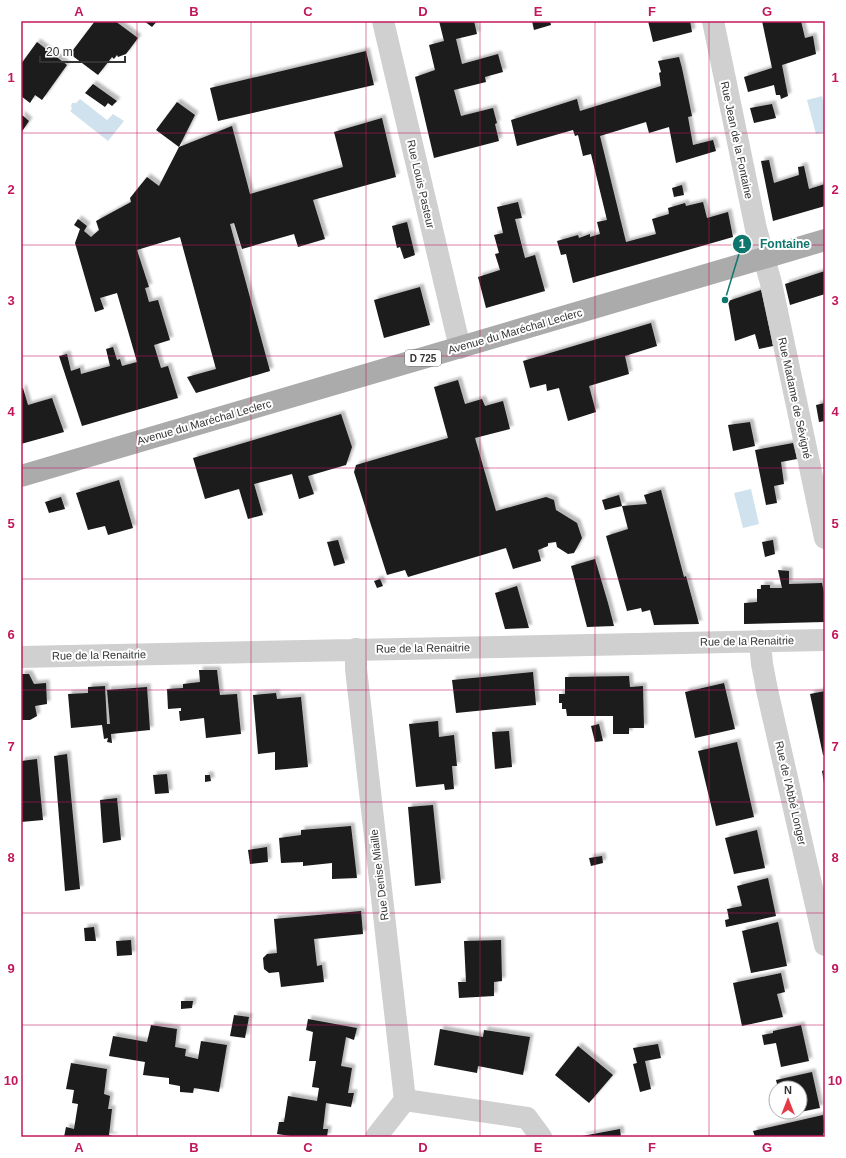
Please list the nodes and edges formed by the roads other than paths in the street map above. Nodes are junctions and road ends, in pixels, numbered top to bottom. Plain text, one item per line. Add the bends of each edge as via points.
1 (383, 21) edge
2 (713, 21) edge
3 (825, 240) edge
4 (764, 258) junction
5 (460, 348) junction
6 (21, 476) edge
7 (825, 538) edge
8 (825, 640) edge
9 (760, 641) junction
10 (356, 649) junction
11 (21, 657) edge
12 (825, 945) edge
13 (405, 1100) junction
14 (376, 1137) edge
15 (541, 1137) edge

1 - 5 street, Rue Louis Pasteur
2 - 4 street, Rue Jean de la Fontaine
3 - 4 main road, Avenue du Maréchal Leclerc / D 725
4 - 5 main road, Avenue du Maréchal Leclerc / D 725
4 - 7 street, Rue Madame de Sévigné
5 - 6 main road, Avenue du Maréchal Leclerc / D 725
8 - 9 street, Rue de la Renaitrie
9 - 10 street, Rue de la Renaitrie
9 - 12 street, Rue de l’Abbé Longer via 767,690
10 - 11 street, Rue de la Renaitrie
10 - 13 street, Rue Denise Miaille via 356,676
13 - 14 street
13 - 15 street via 527,1118

